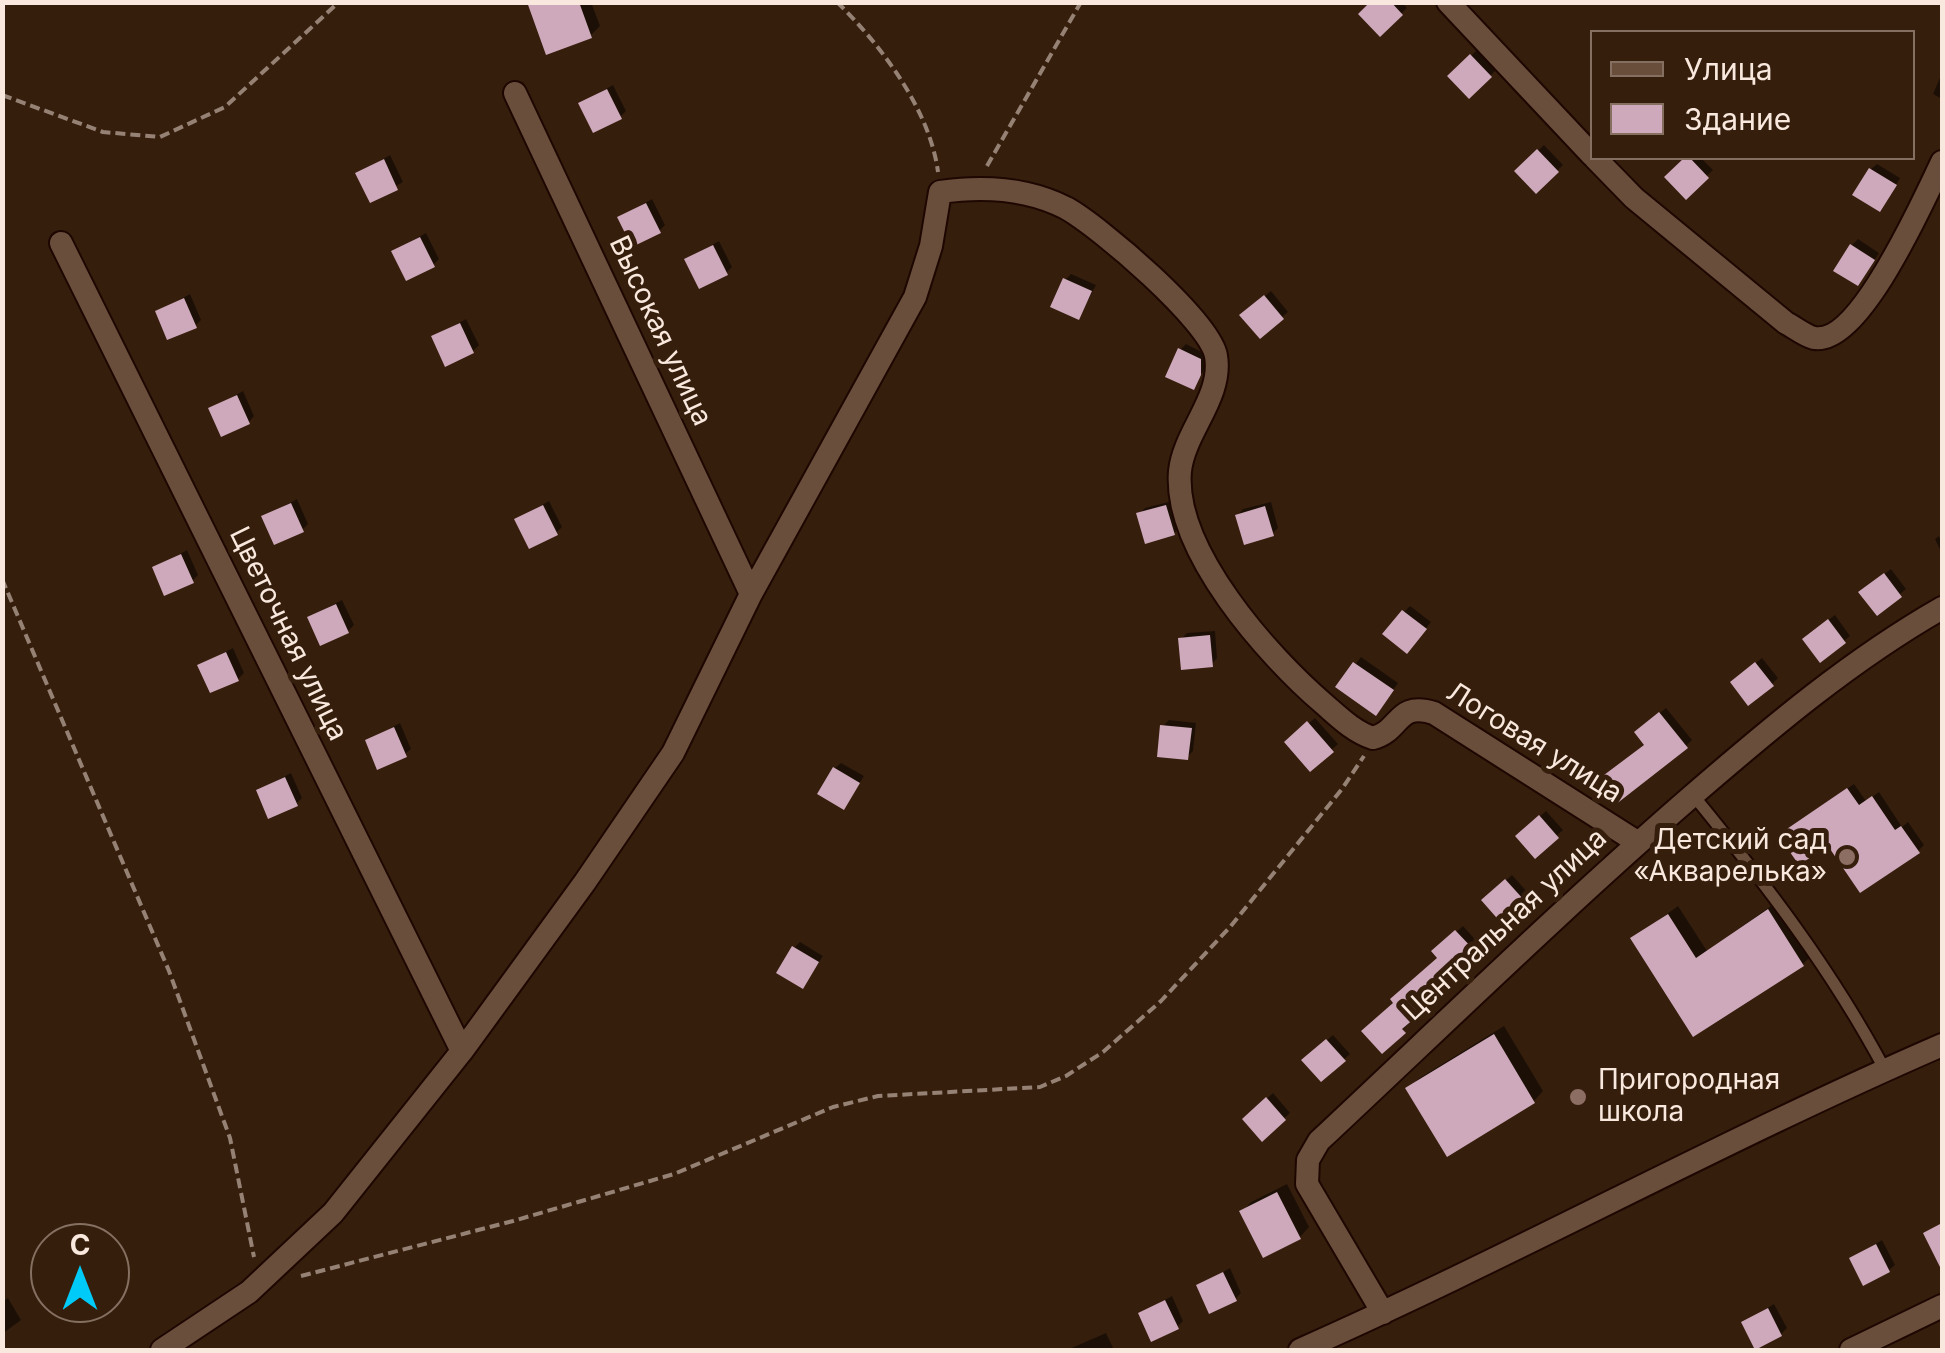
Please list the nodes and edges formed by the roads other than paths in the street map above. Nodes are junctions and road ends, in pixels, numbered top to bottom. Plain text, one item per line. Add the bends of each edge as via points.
1 (1448, 2) edge
2 (515, 92) dead end
3 (1590, 152) edge
4 (1598, 160) edge
5 (1942, 162) edge
6 (61, 242) dead end
7 (751, 594) junction
8 (1942, 608) edge
9 (1693, 796) junction
10 (1637, 842) junction
11 (1942, 1045) edge
12 (462, 1051) junction
13 (1886, 1070) junction
14 (1942, 1306) edge
15 (1383, 1314) junction
16 (162, 1350) edge
17 (1300, 1350) edge
18 (1851, 1350) edge

1 - 3 street
2 - 7 street, Высокая улица
4 - 5 street via 1634,198 1786,323 1814,338 1833,334 1881,282
6 - 12 street, Цветочная улица
7 - 10 street, Логовая улица via 914,296 940,192 1016,191 1066,208 1207,334 1216,373 1181,462 1180,490 1196,541 1238,613 1275,658 1342,720 1373,738 1404,712 1434,712
7 - 12 street via 673,753
8 - 9 street, Центральная улица via 1765,731
9 - 10 street, Центральная улица
9 - 13 lane via 1825,966
10 - 15 street, Центральная улица via 1319,1141 1308,1160 1307,1184
11 - 13 street
12 - 16 street via 333,1212 260,1283
13 - 15 street
14 - 18 street
15 - 17 street

